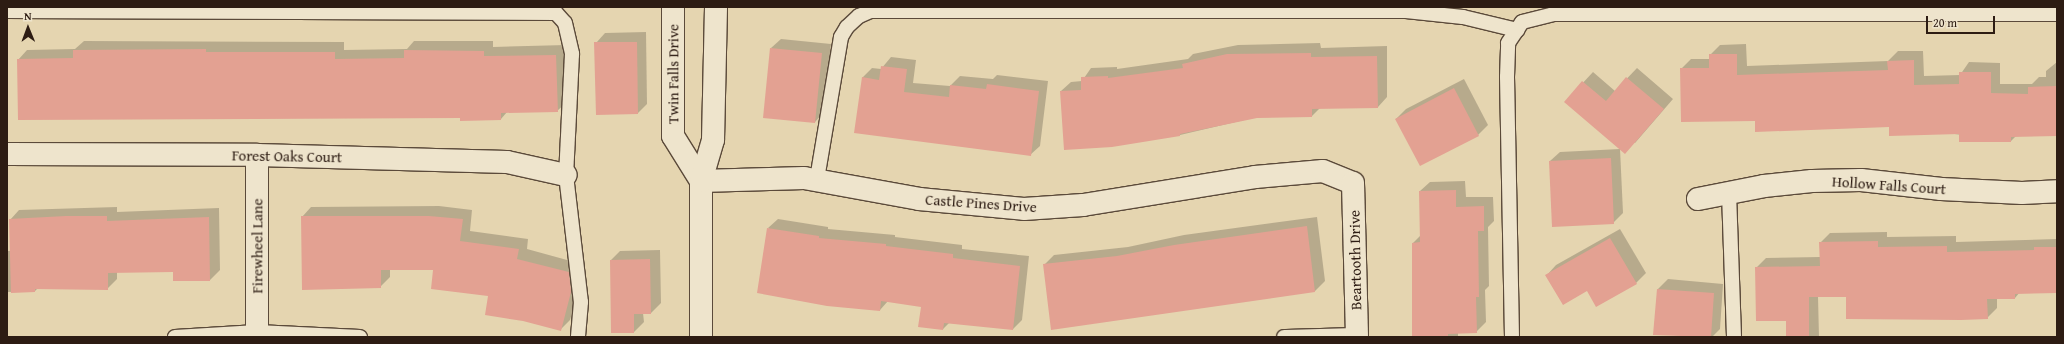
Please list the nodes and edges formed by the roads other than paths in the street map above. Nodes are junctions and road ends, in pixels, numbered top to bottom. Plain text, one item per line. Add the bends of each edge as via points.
1 (672, 7) edge
2 (716, 7) edge
3 (7, 11) edge
4 (2057, 14) edge
5 (1517, 30) junction
6 (7, 154) edge
7 (257, 155) junction
8 (566, 175) junction
9 (817, 179) junction
10 (701, 181) junction
11 (1353, 183) joint
12 (2057, 191) edge
13 (1729, 193) junction
14 (1698, 199) dead end
15 (257, 334) edge
16 (1357, 336) edge
17 (175, 337) edge
18 (360, 337) edge
19 (578, 337) edge
20 (701, 337) edge
21 (1284, 337) edge
22 (1512, 337) edge
23 (1734, 337) edge

1 - 10 street, Twin Falls Drive via 672,136
2 - 10 street via 713,140
3 - 8 lane via 556,13 565,23 572,54
4 - 5 lane via 1553,14 1522,22
5 - 9 lane via 1463,17 1406,11 871,11 855,20 841,37
5 - 22 lane via 1508,43 1507,76
6 - 7 street, Forest Oaks Court
7 - 8 street, Forest Oaks Court via 507,162
7 - 15 street, Firewheel Lane
8 - 19 lane via 581,302
9 - 10 street, Castle Pines Drive
9 - 11 street, Castle Pines Drive via 919,199 1024,208 1083,205 1255,177 1323,171
10 - 20 street
11 - 16 street, Beartooth Drive
12 - 13 street, Hollow Falls Court via 2022,193 1861,180 1812,180
13 - 14 street, Hollow Falls Court
13 - 23 lane
15 - 17 lane
15 - 18 lane
16 - 21 lane

